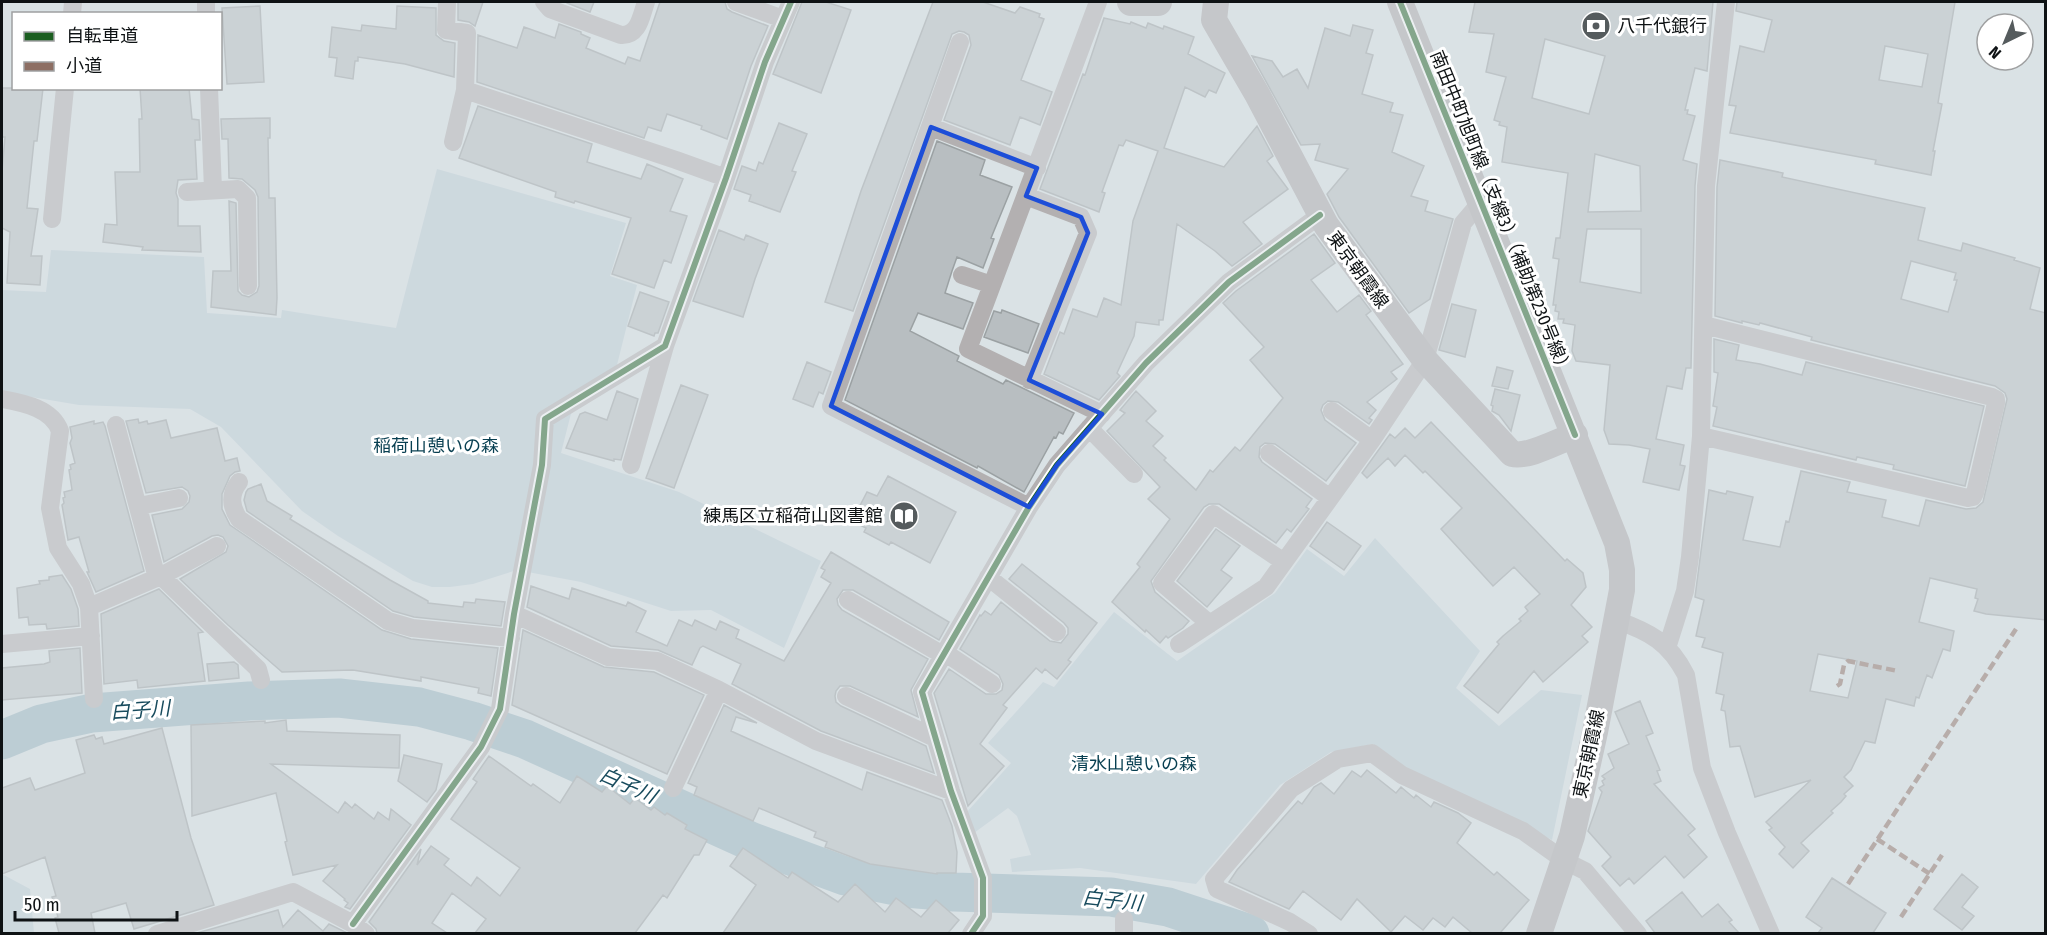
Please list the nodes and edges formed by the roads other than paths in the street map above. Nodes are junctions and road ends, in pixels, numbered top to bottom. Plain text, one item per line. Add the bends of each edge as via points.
1 (447, 2) edge
2 (544, 2) edge
3 (646, 2) edge
4 (736, 2) edge
5 (791, 2) edge
6 (1098, 2) edge
7 (1131, 2) edge
8 (1158, 2) edge
9 (1216, 2) edge
10 (1400, 2) edge
11 (1726, 2) edge
12 (783, 20) junction
13 (960, 42) dead end
14 (65, 90) edge
15 (209, 90) edge
16 (465, 90) junction
17 (931, 127) junction
18 (453, 142) dead end
19 (1036, 168) junction
20 (726, 178) junction
21 (213, 190) junction
22 (187, 192) dead end
23 (1026, 196) junction
24 (1479, 203) junction
25 (1320, 215) junction
26 (52, 219) dead end
27 (962, 275) dead end
28 (992, 285) junction
29 (248, 286) dead end
30 (1704, 325) junction
31 (665, 346) junction
32 (1425, 360) junction
33 (1029, 380) junction
34 (2, 399) edge
35 (1332, 411) dead end
36 (1102, 414) junction
37 (116, 425) dead end
38 (1089, 429) junction
39 (1575, 435) junction
40 (1701, 436) junction
41 (1372, 440) junction
42 (1269, 453) dead end
43 (631, 465) dead end
44 (1134, 474) dead end
45 (238, 482) dead end
46 (179, 498) dead end
47 (1330, 498) junction
48 (139, 506) junction
49 (1029, 507) junction
50 (217, 546) dead end
51 (1284, 562) junction
52 (1622, 570) joint
53 (159, 577) junction
54 (988, 577) junction
55 (848, 600) dead end
56 (89, 607) junction
57 (514, 614) junction
58 (1616, 620) junction
59 (1210, 624) junction
60 (1057, 632) dead end
61 (91, 636) junction
62 (511, 638) junction
63 (2, 644) edge
64 (1179, 644) dead end
65 (1667, 648) junction
66 (944, 654) junction
67 (261, 680) dead end
68 (992, 684) dead end
69 (718, 690) junction
70 (846, 696) dead end
71 (94, 699) dead end
72 (935, 738) junction
73 (673, 788) dead end
74 (951, 791) junction
75 (1565, 861) junction
76 (359, 929) edge
77 (157, 933) edge
78 (971, 933) edge
79 (1309, 933) edge
80 (1539, 933) edge
81 (1638, 933) edge
82 (1770, 933) edge

1 - 16 street via 446,30 467,33
2 - 3 street via 550,9 629,36 635,31
4 - 12 street
5 - 12 street
6 - 19 street
7 - 8 main road
9 - 25 main road, 東京朝霞線 via 1214,20
10 - 24 main road, 南田中町旭町線（支線3）（補助第230号線）
11 - 30 street via 1706,186
12 - 20 street via 757,83
13 - 17 street
14 - 26 street
15 - 21 street
16 - 18 street
16 - 20 street
17 - 19 street
17 - 49 street via 831,406
19 - 23 street
20 - 31 street
21 - 22 street
21 - 29 street via 238,189 247,198
23 - 28 street
23 - 33 street via 1081,217 1088,233
24 - 32 street via 1463,223
24 - 39 main road, 南田中町旭町線（支線3）（補助第230号線）
25 - 32 main road, 東京朝霞線
25 - 36 street via 1229,282 1146,363
27 - 28 street
28 - 33 street via 968,349
30 - 40 street
30 - 40 street via 1992,397 1996,403 1975,493 1968,498
31 - 43 street
31 - 57 street via 545,419 542,465
32 - 39 main road, 東京朝霞線 via 1512,454 1519,456
32 - 41 street
33 - 36 street
34 - 56 street via 32,405 56,421 60,431 50,508 58,548 81,584
35 - 41 street
36 - 38 street
37 - 48 street
38 - 44 street
38 - 49 street via 1057,465
39 - 52 main road, 南田中町旭町線（支線3）（補助第230号線） via 1617,543
40 - 65 street via 1685,591
41 - 47 street
42 - 47 street
45 - 62 street via 232,497 239,519 388,621 412,628
46 - 48 street
47 - 51 street
48 - 53 street
49 - 54 street
50 - 53 street
51 - 59 street via 1266,587
51 - 59 street via 1213,514 1162,583
52 - 58 main road, 東京朝霞線
53 - 56 street
53 - 67 street via 258,669
54 - 60 street
54 - 66 street
55 - 66 street
56 - 61 street
57 - 62 street
57 - 69 street via 608,657 657,661
58 - 65 street via 1644,630
58 - 75 main road, 東京朝霞線
59 - 64 street
61 - 63 street
61 - 71 street
62 - 76 street via 498,714 483,744
65 - 82 street via 1686,675 1702,768
66 - 68 street
66 - 72 street via 922,692
69 - 73 street
69 - 74 street via 816,741
70 - 72 street
72 - 74 street
74 - 78 street via 983,882 983,916
75 - 79 street via 1523,831 1402,775 1372,753 1338,759 1291,789 1214,879 1217,889
75 - 80 main road, 東京朝霞線
75 - 81 street via 1584,871
76 - 77 street via 293,892

